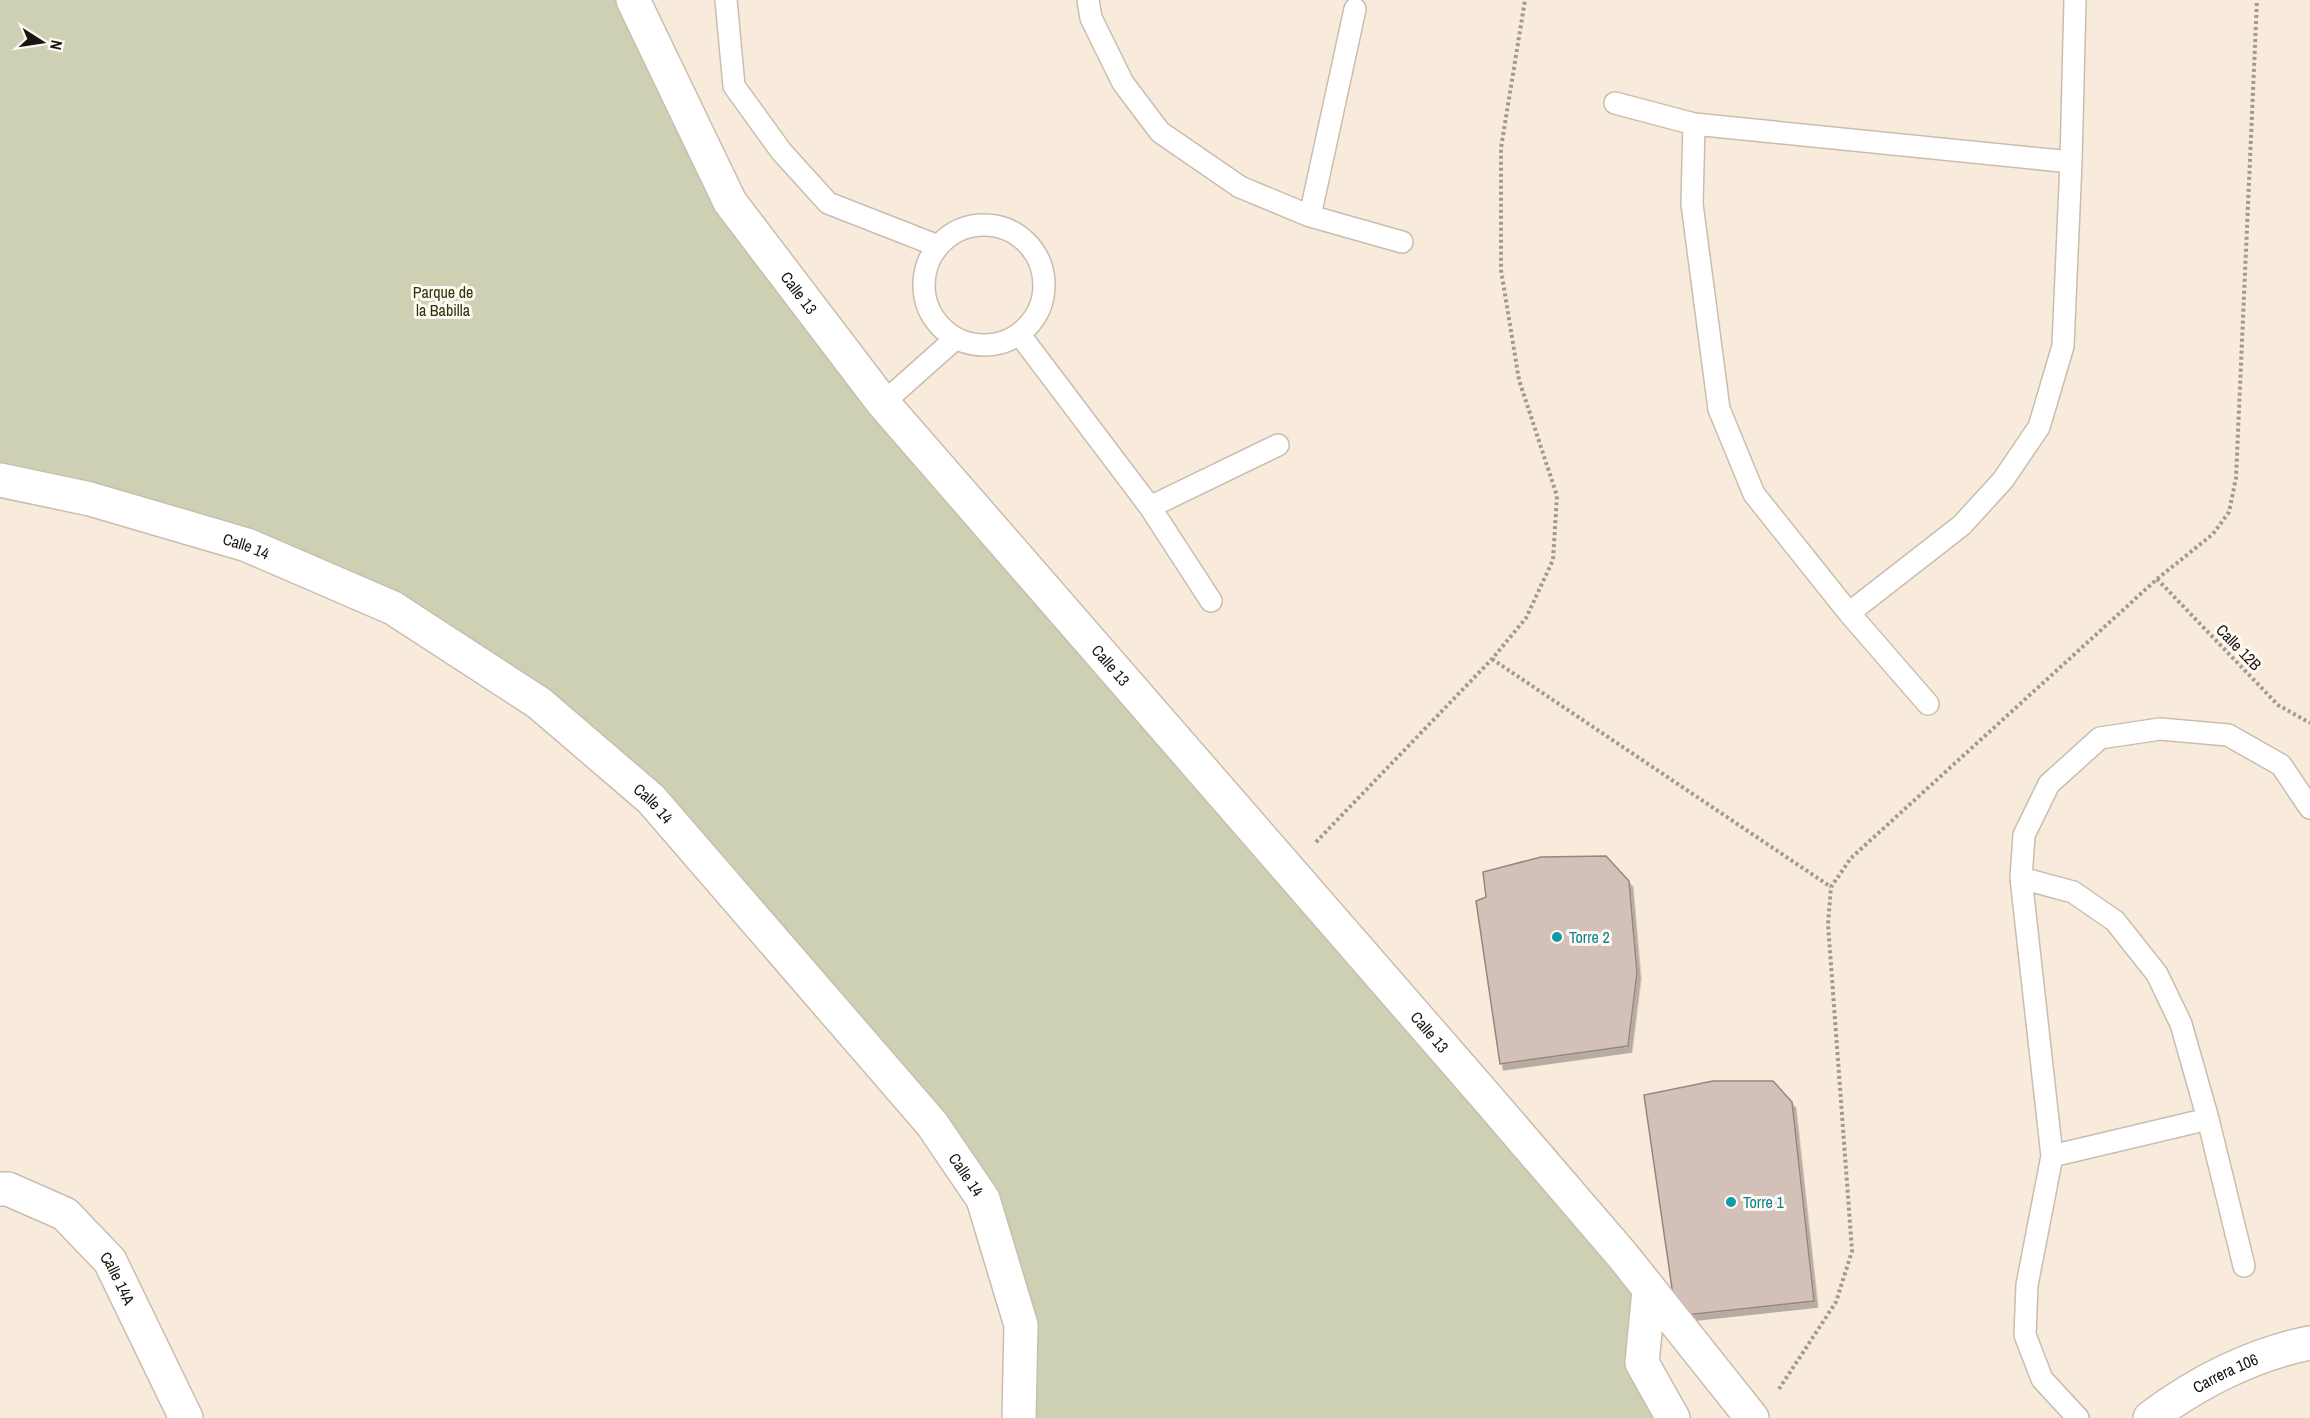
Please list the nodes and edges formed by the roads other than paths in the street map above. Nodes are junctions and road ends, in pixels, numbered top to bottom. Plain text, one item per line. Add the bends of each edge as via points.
1 (633, 0) edge
2 (726, 0) edge
3 (1088, 0) edge
4 (2075, 0) edge
5 (1355, 9) dead end
6 (1615, 103) dead end
7 (1694, 124) junction
8 (2072, 162) junction
9 (1310, 216) junction
10 (1402, 242) dead end
11 (938, 246) junction
12 (1020, 334) junction
13 (955, 339) junction
14 (883, 403) junction
15 (1278, 446) dead end
16 (0, 480) edge
17 (1150, 507) junction
18 (1211, 601) dead end
19 (1849, 613) junction
20 (1928, 704) dead end
21 (2310, 808) edge
22 (2021, 878) junction
23 (2208, 1119) junction
24 (2052, 1156) junction
25 (0, 1189) edge
26 (2244, 1266) dead end
27 (1649, 1290) junction
28 (2310, 1343) edge
29 (186, 1418) edge
30 (1019, 1418) edge
31 (1673, 1418) edge
32 (1752, 1418) edge
33 (2078, 1418) edge
34 (2150, 1418) edge

1 - 14 street, Calle 13 via 729,202
2 - 11 lane via 734,86 781,151 828,203
3 - 9 lane via 1091,18 1123,83 1160,132 1240,187
4 - 8 lane
5 - 9 lane
6 - 7 lane
7 - 8 lane
7 - 19 lane via 1692,204 1719,410 1754,494
8 - 19 lane via 2063,346 2039,427 2003,480 1962,525
9 - 10 lane
11 - 12 lane via 962,229 990,224 1017,235 1038,256 1045,284 1038,313
11 - 13 lane via 924,279 930,313
12 - 13 lane via 988,346
12 - 17 lane
13 - 14 lane
14 - 27 street, Calle 13 via 1497,1109
15 - 17 lane
16 - 30 street, Calle 14 via 90,499 247,545 393,608 539,703 651,800 932,1124 983,1199 1021,1325
17 - 18 lane
19 - 20 lane
21 - 22 lane via 2281,765 2228,735 2160,729 2100,738 2049,784 2024,836
22 - 23 lane via 2073,892 2115,921 2157,974 2181,1024
22 - 24 lane
23 - 24 lane
23 - 26 lane
24 - 33 lane via 2027,1285 2025,1335 2042,1379
25 - 29 street, Calle 14A via 65,1214 110,1261
27 - 31 street via 1642,1363
27 - 32 street, Calle 13
28 - 34 street, Carrera 106 via 2285,1348 2214,1378

